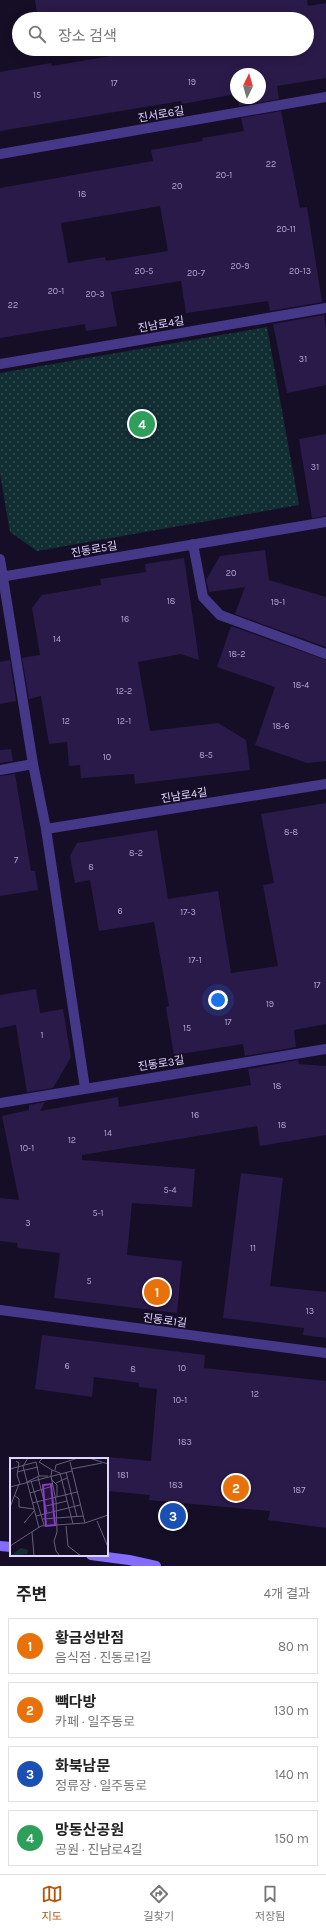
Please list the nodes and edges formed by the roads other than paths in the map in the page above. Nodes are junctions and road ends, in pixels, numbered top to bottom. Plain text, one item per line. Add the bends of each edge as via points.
1 (326, 97) edge
2 (0, 154) edge
3 (326, 308) edge
4 (0, 364) edge
5 (326, 522) edge
6 (192, 544) junction
7 (0, 559) edge
8 (1, 577) edge
9 (326, 654) edge
10 (33, 764) junction
11 (0, 770) edge
12 (326, 784) edge
13 (46, 829) junction
14 (326, 1049) edge
15 (85, 1088) junction
16 (0, 1103) edge
17 (0, 1310) edge
18 (326, 1353) edge
19 (0, 1546) edge
20 (10, 1547) edge
21 (98, 1556) edge
22 (156, 1566) edge

1 - 2 street, 진서로6길
3 - 4 street, 진남로4길
5 - 6 street, 진동로5길
6 - 8 street, 진동로5길
6 - 9 street via 203,598 220,615
7 - 8 street
8 - 10 street
10 - 11 street
10 - 13 street
12 - 13 street, 진남로4길
13 - 15 street
14 - 15 street, 진동로3길
15 - 16 street, 진동로3길
17 - 18 street, 진동로1길
19 - 20 main road
21 - 22 main road

